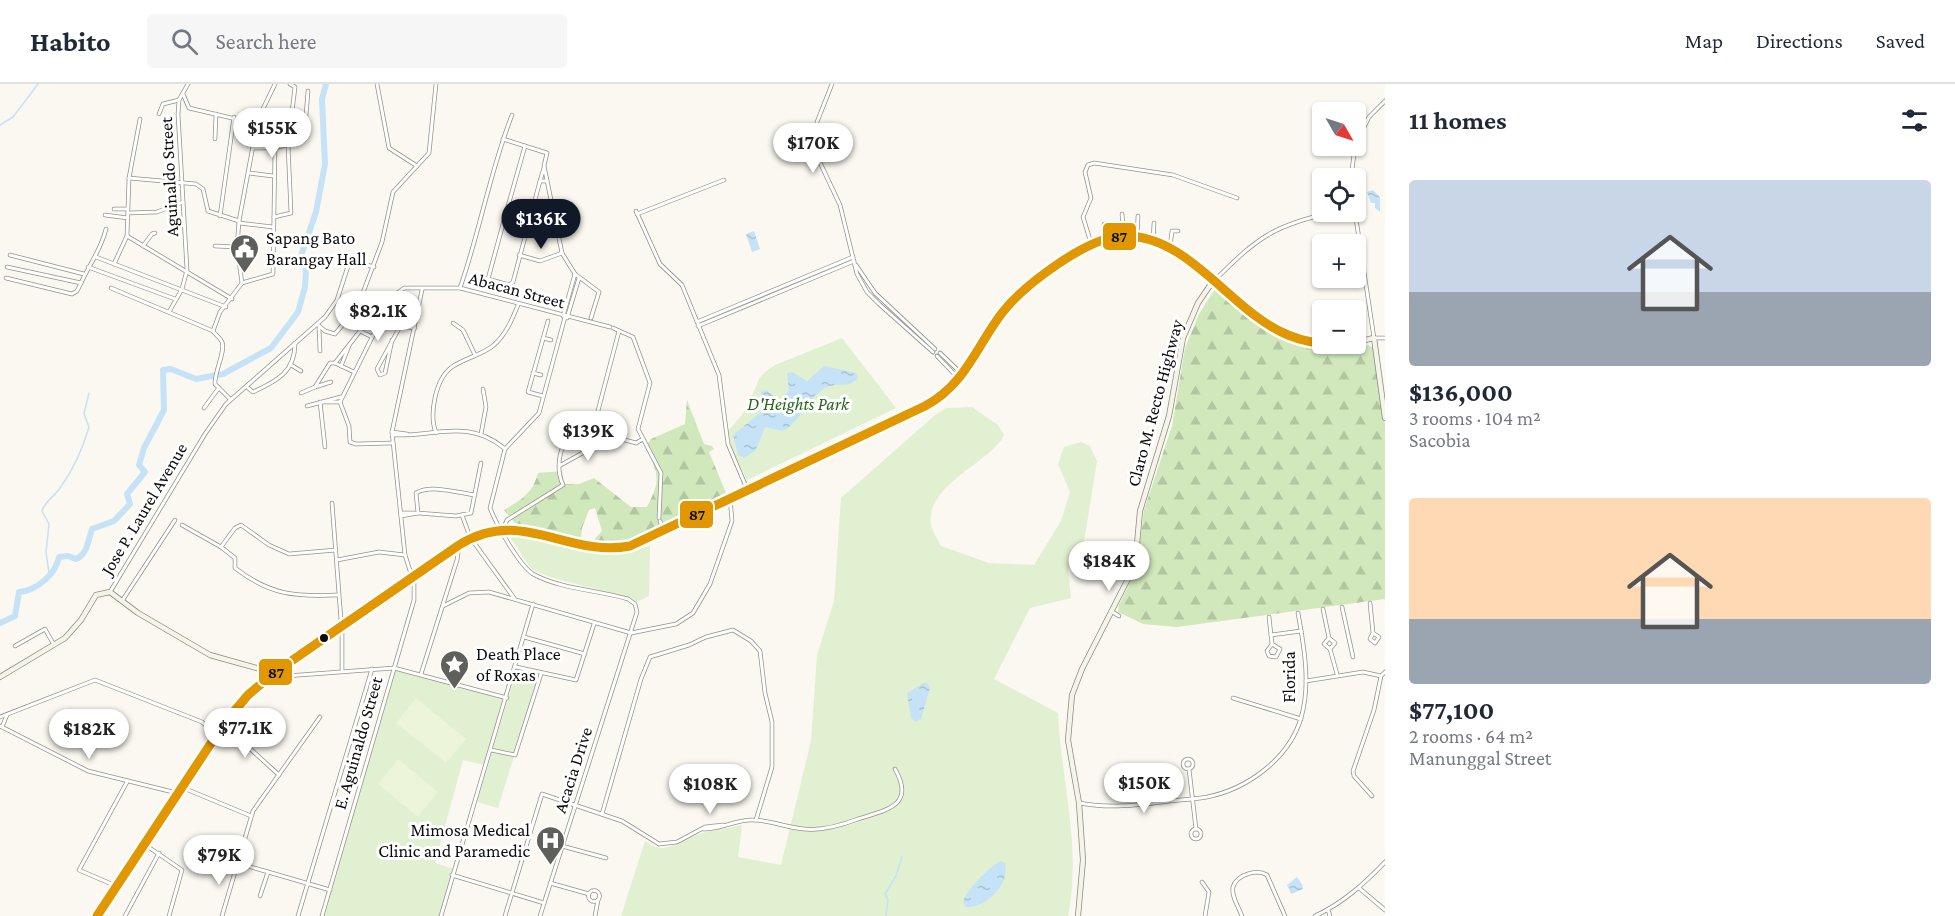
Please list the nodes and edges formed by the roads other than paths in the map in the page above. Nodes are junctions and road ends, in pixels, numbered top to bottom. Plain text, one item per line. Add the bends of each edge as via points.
1 (188, 84) edge
2 (275, 84) edge
3 (290, 84) edge
4 (377, 84) edge
5 (436, 84) edge
6 (832, 84) edge
7 (296, 86) edge
8 (308, 91) dead end
9 (183, 94) junction
10 (179, 100) junction
11 (1385, 101) edge
12 (159, 114) dead end
13 (216, 114) junction
14 (512, 115) dead end
15 (234, 117) junction
16 (140, 119) dead end
17 (1366, 123) edge
18 (257, 124) junction
19 (503, 139) junction
20 (215, 140) dead end
21 (288, 145) junction
22 (525, 146) junction
23 (253, 148) junction
24 (275, 148) junction
25 (417, 166) junction
26 (544, 166) junction
27 (249, 173) junction
28 (273, 176) junction
29 (129, 178) junction
30 (724, 180) dead end
31 (540, 181) junction
32 (547, 181) junction
33 (181, 183) junction
34 (1237, 198) dead end
35 (183, 202) junction
36 (114, 209) dead end
37 (128, 211) junction
38 (506, 213) junction
39 (1122, 214) dead end
40 (105, 215) dead end
41 (1138, 216) dead end
42 (220, 217) junction
43 (128, 218) junction
44 (274, 218) junction
45 (529, 219) junction
46 (1312, 219) edge
47 (239, 222) junction
48 (1357, 222) edge
49 (1104, 224) dead end
50 (1154, 224) dead end
51 (273, 227) junction
52 (106, 230) dead end
53 (1178, 231) dead end
54 (155, 233) dead end
55 (127, 236) junction
56 (1124, 236) junction
57 (1137, 237) junction
58 (1106, 238) junction
59 (1153, 241) junction
60 (1090, 243) junction
61 (142, 246) junction
62 (215, 246) dead end
63 (237, 247) junction
64 (1170, 248) junction
65 (562, 254) junction
66 (10, 255) dead end
67 (519, 255) junction
68 (96, 257) junction
69 (854, 261) junction
70 (114, 264) junction
71 (7, 267) dead end
72 (88, 267) junction
73 (374, 267) junction
74 (187, 270) junction
75 (84, 274) junction
76 (475, 276) dead end
77 (577, 276) junction
78 (6, 278) dead end
79 (488, 279) junction
80 (1213, 281) junction
81 (81, 283) junction
82 (242, 283) junction
83 (111, 288) dead end
84 (460, 288) junction
85 (182, 289) junction
86 (422, 290) junction
87 (175, 299) junction
88 (232, 299) junction
89 (519, 305) junction
90 (226, 308) junction
91 (409, 310) dead end
92 (169, 312) junction
93 (565, 317) junction
94 (591, 318) dead end
95 (548, 321) dead end
96 (453, 323) dead end
97 (366, 324) dead end
98 (698, 324) junction
99 (319, 326) junction
100 (400, 326) junction
101 (415, 328) junction
102 (213, 331) junction
103 (360, 331) junction
104 (619, 331) junction
105 (372, 337) junction
106 (543, 338) junction
107 (1374, 338) junction
108 (1385, 338) edge
109 (392, 340) junction
110 (551, 340) dead end
111 (1366, 340) edge
112 (1312, 342) edge
113 (295, 343) junction
114 (350, 344) junction
115 (934, 350) dead end
116 (320, 351) dead end
117 (475, 355) junction
118 (938, 355) dead end
119 (383, 357) junction
120 (389, 358) junction
121 (335, 363) junction
122 (291, 365) junction
123 (341, 366) junction
124 (301, 371) dead end
125 (354, 372) junction
126 (533, 373) junction
127 (541, 375) dead end
128 (962, 377) junction
129 (331, 382) dead end
130 (248, 387) junction
131 (315, 387) junction
132 (218, 388) junction
133 (483, 389) dead end
134 (301, 393) dead end
135 (543, 396) junction
136 (230, 399) junction
137 (341, 400) junction
138 (321, 402) junction
139 (307, 406) dead end
140 (204, 408) dead end
141 (1385, 417) edge
142 (436, 433) junction
143 (392, 434) junction
144 (481, 434) junction
145 (643, 439) junction
146 (393, 443) junction
147 (325, 447) dead end
148 (505, 449) junction
149 (481, 464) dead end
150 (559, 466) junction
151 (747, 489) junction
152 (475, 495) junction
153 (730, 498) junction
154 (332, 503) dead end
155 (416, 513) junction
156 (401, 515) junction
157 (462, 515) junction
158 (175, 520) dead end
159 (182, 525) dead end
160 (502, 529) junction
161 (663, 530) junction
162 (470, 537) junction
163 (459, 545) junction
164 (221, 547) junction
165 (336, 550) junction
166 (405, 555) junction
167 (337, 560) junction
168 (411, 577) junction
169 (110, 592) junction
170 (338, 595) junction
171 (515, 599) junction
172 (122, 601) junction
173 (1370, 603) dead end
174 (533, 604) junction
175 (443, 606) junction
176 (1342, 607) dead end
177 (1323, 609) dead end
178 (1111, 611) junction
179 (1298, 613) dead end
180 (1119, 616) dead end
181 (1269, 617) dead end
182 (594, 624) junction
183 (341, 625) junction
184 (1301, 631) junction
185 (631, 633) junction
186 (1373, 633) dead end
187 (1271, 635) junction
188 (524, 637) junction
189 (1329, 638) junction
190 (1272, 644) junction
191 (54, 645) junction
192 (15, 646) dead end
193 (1330, 649) junction
194 (585, 654) junction
195 (1353, 657) dead end
196 (516, 667) junction
197 (394, 668) junction
198 (372, 669) junction
199 (342, 670) junction
200 (1385, 672) edge
201 (274, 673) junction
202 (421, 674) junction
203 (541, 674) junction
204 (1337, 674) junction
205 (0, 676) edge
206 (1381, 676) junction
207 (1306, 681) junction
208 (507, 698) junction
209 (1233, 698) dead end
210 (320, 717) dead end
211 (1, 718) edge
212 (1301, 719) junction
213 (1, 727) edge
214 (217, 733) junction
215 (491, 750) junction
216 (895, 769) dead end
217 (1189, 769) dead end
218 (279, 775) junction
219 (127, 782) junction
220 (181, 787) junction
221 (177, 793) junction
222 (1372, 796) dead end
223 (1193, 798) junction
224 (1079, 803) junction
225 (576, 806) junction
226 (602, 814) junction
227 (251, 816) junction
228 (756, 820) junction
229 (1196, 829) dead end
230 (144, 844) junction
231 (562, 846) junction
232 (159, 853) junction
233 (606, 858) dead end
234 (237, 862) junction
235 (1385, 862) edge
236 (268, 872) junction
237 (453, 875) junction
238 (1202, 882) dead end
239 (308, 883) junction
240 (550, 884) junction
241 (116, 886) junction
242 (1359, 888) junction
243 (330, 890) junction
244 (512, 894) junction
245 (589, 894) junction
246 (260, 896) dead end
247 (598, 900) junction
248 (544, 903) junction
249 (1328, 910) junction
250 (1385, 910) edge
251 (98, 916) edge
252 (125, 916) edge
253 (169, 916) edge
254 (222, 916) edge
255 (298, 916) edge
256 (322, 916) edge
257 (441, 916) edge
258 (505, 916) edge
259 (540, 916) edge
260 (595, 916) edge
261 (1078, 916) edge
262 (1206, 916) edge
263 (1242, 916) edge
264 (1285, 916) edge
265 (1315, 916) edge
266 (1330, 916) edge

1 - 9 street, Aguinaldo Street
2 - 18 street
3 - 7 street
4 - 25 street via 389,148
5 - 25 street via 429,153
6 - 69 street via 819,113 814,145 840,205
7 - 21 street
8 - 21 street via 306,138
9 - 10 street, Aguinaldo Street
9 - 13 street via 189,108
10 - 12 street via 164,104
10 - 33 street, Aguinaldo Street
11 - 17 street
13 - 15 street
13 - 20 street
14 - 19 street
15 - 18 street
15 - 42 street
16 - 29 street
18 - 23 street
19 - 22 street
19 - 84 street
21 - 24 street
21 - 44 street via 291,213
22 - 26 street via 547,153
22 - 38 street
23 - 24 street
23 - 27 street
24 - 28 street
25 - 73 street via 391,196
26 - 31 street
26 - 32 street
27 - 28 street
27 - 47 street
28 - 44 street
29 - 33 street
29 - 37 street
30 - 98 street via 637,213 660,264 682,285
31 - 32 street
31 - 45 street
32 - 65 street
33 - 35 street, Aguinaldo Street
33 - 42 street via 201,186 208,211
34 - 60 street via 1173,175 1094,163 1085,172 1091,198 1083,217
35 - 37 street via 157,212
35 - 74 street, Aguinaldo Street
36 - 37 street
37 - 43 street
38 - 45 street
38 - 79 street
39 - 56 street
40 - 43 street
41 - 57 street
42 - 47 street
43 - 55 street
44 - 51 street
45 - 67 street
46 - 80 street via 1274,230 1251,244
47 - 51 street
47 - 63 street
48 - 107 street
49 - 58 street
50 - 59 street
51 - 82 street via 273,274
52 - 68 street
53 - 64 street via 1172,231
54 - 61 street
55 - 61 street
55 - 70 street
56 - 57 main road
56 - 58 main road
57 - 59 main road
58 - 60 main road
59 - 64 main road
60 - 128 main road via 1008,306
61 - 74 street
62 - 63 street
63 - 82 street
64 - 80 main road
65 - 67 street via 540,261
65 - 77 street
66 - 75 street
67 - 79 street via 511,285
68 - 70 street
68 - 72 street
69 - 98 street
69 - 115 street via 867,292
70 - 85 street
71 - 81 street
72 - 75 street
72 - 87 street
73 - 99 street via 358,306 340,331 332,334
73 - 99 street via 350,260 337,300
74 - 85 street, Aguinaldo Street
74 - 88 street
75 - 81 street
76 - 79 street
77 - 93 street
77 - 94 street via 599,292
78 - 81 street via 72,294
80 - 112 main road via 1266,323 1287,335
80 - 178 main road, Claro M. Recto Highway via 1198,303 1183,338 1169,416 1140,511 1134,561
82 - 88 street
83 - 92 street
84 - 86 street, Abacan Street
84 - 89 street, Abacan Street
85 - 87 street
85 - 90 street
86 - 101 street, E. Aguinaldo Street
86 - 105 street, Abacan Street via 404,288 397,292
87 - 92 street
88 - 90 street
89 - 93 street, Abacan Street
89 - 117 street via 502,337
90 - 102 street
91 - 100 street
92 - 102 street
93 - 104 street, Abacan Street
93 - 135 street
95 - 106 street
96 - 117 street via 463,330
97 - 103 street
98 - 151 street via 722,384 728,444
99 - 113 street
99 - 116 street
100 - 101 street
100 - 109 street
101 - 143 street, E. Aguinaldo Street
102 - 132 street via 223,345 216,369
103 - 105 street
103 - 114 street
104 - 145 street, Abacan Street via 633,337 648,375 647,397 638,425
104 - 145 street via 595,422 610,436 636,443
105 - 125 street, Abacan Street
106 - 110 street
106 - 126 street
107 - 108 street
107 - 111 main road
107 - 141 main road
109 - 119 street
109 - 120 street
113 - 122 street
113 - 130 street
114 - 121 street
114 - 123 street
117 - 142 street via 451,368 442,380 434,414
118 - 128 street
119 - 120 street
119 - 120 street via 377,369 380,375 386,373
121 - 123 street
121 - 131 street via 327,365
122 - 124 street
122 - 130 street via 270,385 252,392
123 - 125 street
125 - 137 street, Abacan Street
126 - 127 street
126 - 135 street via 528,392
128 - 151 main road via 925,406
129 - 131 street
130 - 136 street
131 - 134 street
132 - 136 street
132 - 140 street
133 - 144 street via 486,407
135 - 148 street via 539,413
136 - 169 street, Jose P. Laurel Avenue
137 - 138 street
137 - 146 street via 350,442
138 - 139 street
138 - 147 street
142 - 143 street
142 - 144 street via 459,429
143 - 146 street, E. Aguinaldo Street
144 - 148 street
145 - 161 street via 662,473
146 - 156 street, E. Aguinaldo Street
148 - 160 street, Acacia Drive via 490,503
149 - 152 street
150 - 150 street via 588,450 586,428 576,426 569,434
150 - 160 street via 563,485 507,520
151 - 153 main road
152 - 155 street via 419,491
152 - 157 street via 472,511
153 - 161 main road
153 - 185 street via 732,521 698,607 676,624
154 - 165 street
155 - 156 street
155 - 157 street
156 - 166 street, E. Aguinaldo Street
157 - 162 street
158 - 172 street
159 - 164 street
160 - 161 main road via 524,529 603,548 630,546
160 - 162 main road
160 - 185 street, Acacia Drive via 533,574 631,601 637,612
162 - 163 main road
162 - 171 street
163 - 168 main road
163 - 175 street
164 - 165 street via 240,525 289,554
164 - 170 street via 235,558 235,568 261,586 293,595
165 - 167 street
166 - 167 street via 379,552
166 - 168 street, E. Aguinaldo Street
167 - 170 street
168 - 183 main road
168 - 197 street, E. Aguinaldo Street via 414,600
169 - 172 main road
169 - 191 main road, Jose P. Laurel Avenue via 96,595 81,620
170 - 183 street
171 - 174 street
171 - 175 street via 476,592
172 - 201 main road via 210,655
173 - 186 street
174 - 182 street
174 - 188 street
175 - 202 street
176 - 195 street
177 - 189 street
178 - 180 street
178 - 224 main road, Claro M. Recto Highway via 1078,677 1069,708 1068,744
179 - 184 street, Florida
181 - 187 street
182 - 185 street
182 - 194 street
183 - 199 street
183 - 201 main road
184 - 187 street
184 - 207 street, Florida
185 - 225 street, Acacia Drive
187 - 190 street
188 - 194 street
188 - 196 street
189 - 193 street via 1324,644
189 - 193 street via 1335,643
190 - 190 street via 1267,653 1276,657 1280,649
191 - 192 street via 45,629
191 - 205 main road, Jose P. Laurel Avenue
193 - 204 street
194 - 203 street via 579,676 573,682
196 - 203 street
196 - 208 street
197 - 198 street
197 - 202 street
197 - 243 street, E. Aguinaldo Street
198 - 199 street
198 - 239 street
199 - 201 street via 286,676
200 - 206 street
201 - 214 main road via 248,695
202 - 208 street
203 - 215 street via 515,755
204 - 206 street via 1363,672
204 - 207 street
206 - 222 street via 1353,771
207 - 212 street, Florida
208 - 215 street
209 - 212 street
210 - 218 street
211 - 213 street
211 - 214 street via 95,680 202,722
212 - 223 street, Florida via 1283,750 1264,771 1231,789
213 - 219 street via 78,767
214 - 218 street via 246,745
214 - 220 main road
215 - 237 street
216 - 228 street via 902,794 895,806 884,812 806,830
217 - 223 street
218 - 227 street
219 - 221 street
219 - 241 street via 80,870
220 - 221 main road
220 - 227 street
221 - 230 main road
223 - 224 street, Florida via 1106,808
223 - 229 street
224 - 261 main road, Claro M. Recto Highway via 1083,867
225 - 226 street
225 - 231 street, Acacia Drive
225 - 244 street via 542,794
226 - 228 street via 659,844 677,842 712,825
226 - 228 street via 650,657 733,630 760,651 772,722 772,767
227 - 234 street
230 - 232 street
230 - 241 main road
231 - 233 street
231 - 240 street, Acacia Drive
232 - 252 street
232 - 253 street via 182,870
234 - 236 street
234 - 254 street
235 - 242 street
236 - 239 street
236 - 246 street
237 - 244 street
237 - 257 street
238 - 262 street via 1209,892
239 - 243 street
239 - 255 street
240 - 245 street
240 - 248 street, Acacia Drive
241 - 251 main road
242 - 249 street
242 - 250 street
243 - 256 street, E. Aguinaldo Street
244 - 248 street
244 - 258 street
245 - 247 street via 591,901
245 - 247 street via 596,891 600,895
247 - 260 street
248 - 259 street, Acacia Drive
249 - 265 street
249 - 266 street
263 - 264 street via 1233,887 1238,879 1257,872 1267,875

